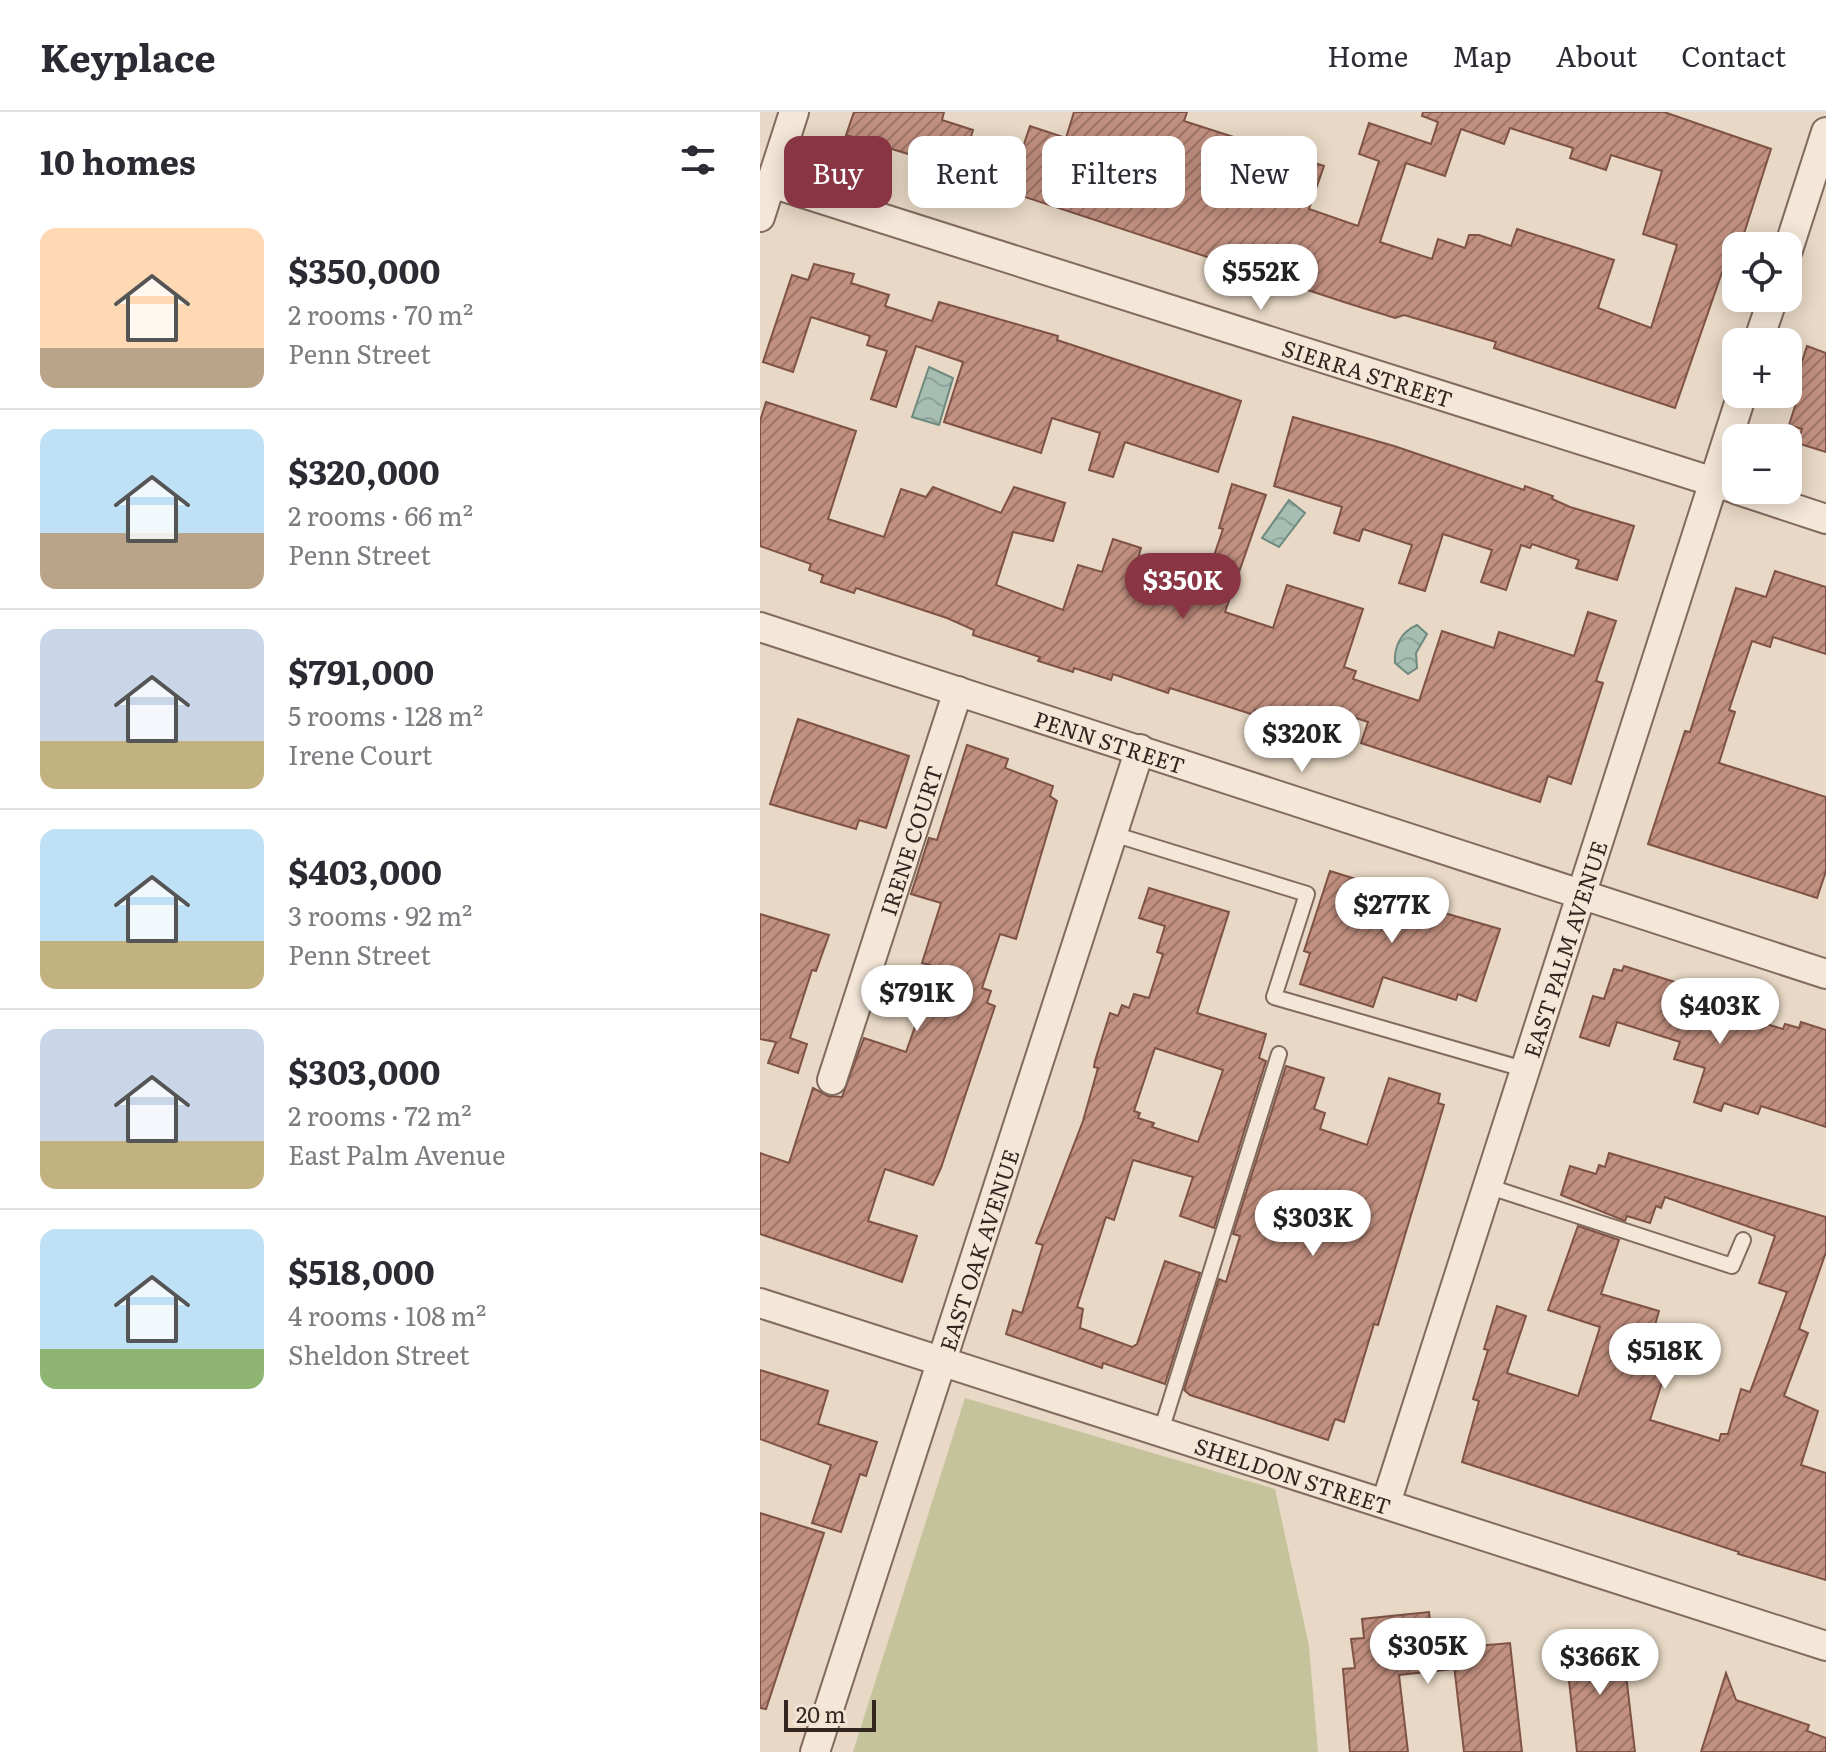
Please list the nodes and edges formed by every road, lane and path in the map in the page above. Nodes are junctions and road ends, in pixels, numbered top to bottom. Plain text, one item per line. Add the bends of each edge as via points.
1 (794, 112) edge
2 (1826, 132) edge
3 (771, 183) junction
4 (760, 217) edge
5 (1794, 232) edge
6 (1722, 485) edge
7 (1723, 504) edge
8 (1781, 504) edge
9 (1826, 519) edge
10 (760, 627) edge
11 (958, 691) junction
12 (1140, 749) junction
13 (1113, 834) junction
14 (1584, 894) junction
15 (1826, 974) edge
16 (1279, 1054) dead end
17 (1528, 1070) junction
18 (832, 1080) dead end
19 (1490, 1187) junction
20 (1743, 1240) dead end
21 (760, 1303) edge
22 (943, 1361) junction
23 (1161, 1431) junction
24 (1386, 1503) junction
25 (1826, 1646) edge
26 (815, 1752) edge

1 - 3 street
2 - 5 street
3 - 4 street
3 - 6 street, SIERRA STREET
7 - 14 street, EAST PALM AVENUE
8 - 9 street, SIERRA STREET
10 - 11 street, PENN STREET
11 - 12 street, PENN STREET
11 - 18 street, IRENE COURT
12 - 13 street, EAST OAK AVENUE
12 - 14 street, PENN STREET
13 - 17 lane via 1307,894 1274,997
13 - 22 street, EAST OAK AVENUE
14 - 15 street, PENN STREET
14 - 17 street, EAST PALM AVENUE
16 - 23 lane
17 - 19 street, EAST PALM AVENUE
19 - 20 lane via 1732,1266
19 - 24 street, EAST PALM AVENUE
21 - 22 street, SHELDON STREET
22 - 23 street, SHELDON STREET
22 - 26 street, EAST OAK AVENUE
23 - 24 street, SHELDON STREET
24 - 25 street, SHELDON STREET

